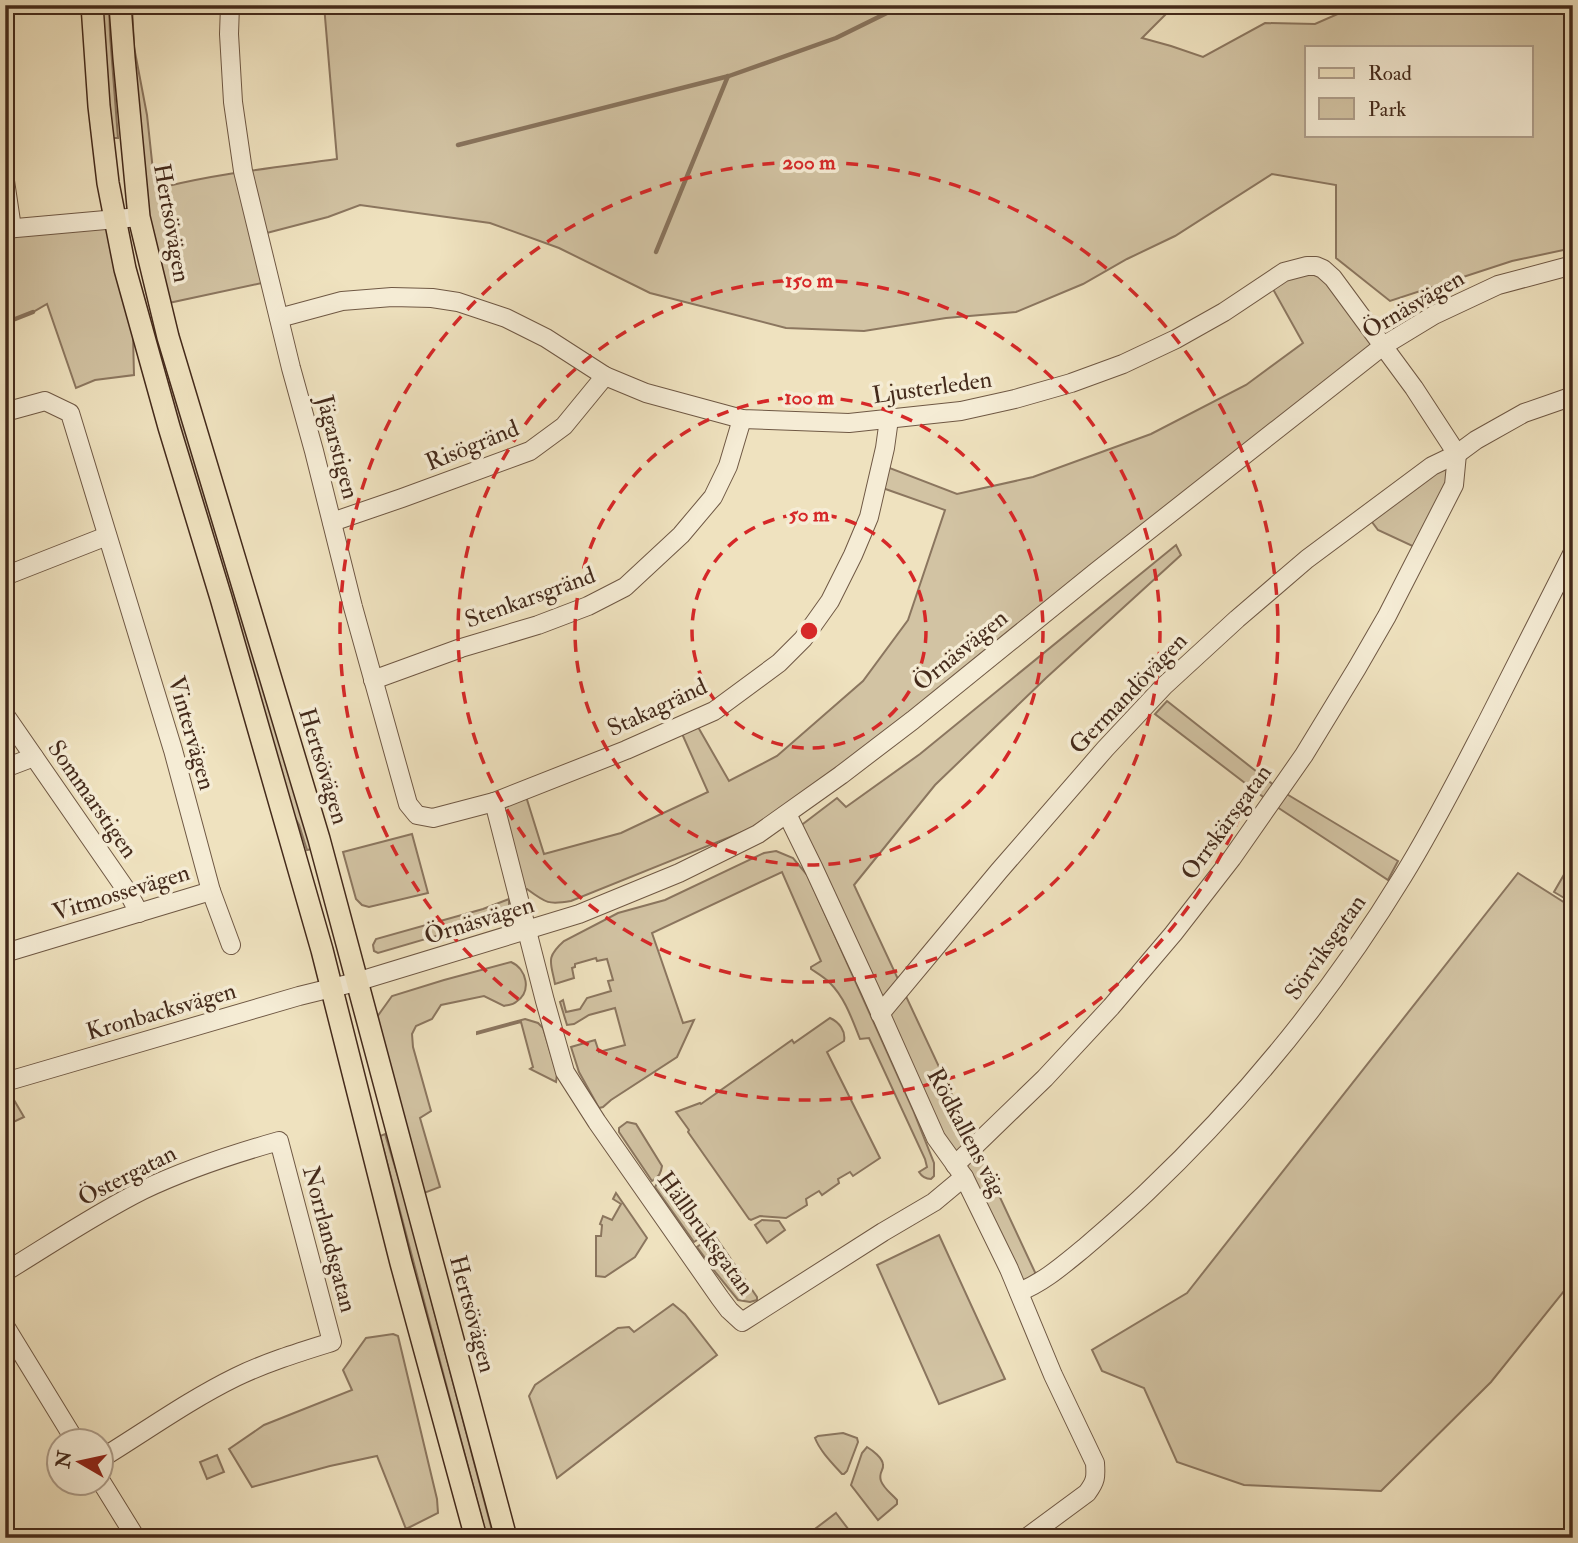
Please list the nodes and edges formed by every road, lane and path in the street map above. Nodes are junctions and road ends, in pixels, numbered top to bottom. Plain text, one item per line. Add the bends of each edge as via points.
1 (92, 5) edge
2 (120, 5) edge
3 (230, 5) edge
4 (5, 181) edge
5 (139, 216) junction
6 (115, 220) junction
7 (8, 229) edge
8 (1573, 265) edge
9 (279, 318) junction
10 (1383, 346) junction
11 (605, 376) junction
12 (1573, 396) edge
13 (5, 412) edge
14 (742, 419) junction
15 (889, 419) junction
16 (1457, 454) junction
17 (332, 522) junction
18 (107, 536) junction
19 (1573, 552) edge
20 (5, 576) edge
21 (373, 680) junction
22 (5, 715) edge
23 (34, 757) junction
24 (5, 768) edge
25 (494, 802) junction
26 (787, 814) junction
27 (211, 891) junction
28 (139, 912) junction
29 (528, 930) junction
30 (230, 945) dead end
31 (5, 953) edge
32 (356, 982) junction
33 (331, 988) junction
34 (880, 1014) junction
35 (5, 1083) edge
36 (279, 1141) joint
37 (960, 1171) junction
38 (5, 1272) edge
39 (1019, 1293) junction
40 (5, 1326) edge
41 (68, 1428) edge
42 (116, 1449) edge
43 (111, 1498) edge
44 (136, 1538) edge
45 (476, 1538) edge
46 (506, 1538) edge
47 (1026, 1538) edge

1 - 6 main road via 99,106
2 - 5 main road, Hertsövägen
3 - 9 street, Jägarstigen via 233,102 243,170
4 - 7 street
5 - 6 street
5 - 32 main road, Hertsövägen via 168,337 319,839
6 - 7 street
6 - 33 main road via 141,327
8 - 10 street, Örnäsvägen via 1498,285
9 - 11 street, Ljusterleden via 342,301 432,298 458,302 546,338
9 - 17 street, Jägarstigen
10 - 15 street, Ljusterleden via 1333,278 1323,269 1307,266 1284,272 1177,339 1084,379 1015,400
10 - 16 street
10 - 26 street, Örnäsvägen via 913,720
11 - 14 street, Ljusterleden via 646,393
11 - 17 street, Risögränd via 564,426 530,451
12 - 16 street, Germandövägen via 1524,413
13 - 18 street, Vintervägen via 45,401 70,413
14 - 15 street, Ljusterleden via 849,424
14 - 21 street, Stenkarsgränd via 713,497 681,535 625,587 538,625
15 - 25 street, Stakagränd via 869,517 853,555 830,601 779,663 715,711
16 - 34 street, Germandövägen via 1428,470 1307,559 1164,686 999,870
16 - 37 street, Orrskärsgatan via 1454,485 1387,616 1332,711 1250,833 1125,991
17 - 21 street, Jägarstigen
18 - 20 street
18 - 27 street, Vintervägen
19 - 39 street, Sörviksgatan via 1436,820 1368,932 1325,992 1238,1099 1163,1177 1066,1263
21 - 25 street, Jägarstigen via 408,804 417,815 433,818
22 - 23 street, Sommarstigen
23 - 24 street
23 - 28 street, Sommarstigen
25 - 29 street
26 - 29 street, Örnäsvägen via 758,834 679,873
26 - 34 street, Rödkallens väg
27 - 28 street, Vitmossevägen
27 - 30 street, Vintervägen
28 - 31 street, Vitmossevägen
29 - 32 street, Örnäsvägen
29 - 37 street, Hällbruksgatan via 565,1072 720,1298 742,1322 934,1202
32 - 33 street, Örnäsvägen
32 - 46 main road, Hertsövägen
33 - 35 street, Kronbacksvägen
33 - 45 main road
34 - 37 street, Rödkallens väg via 936,1139
36 - 38 street, Östergatan via 198,1166 144,1190
36 - 42 street, Norrlandsgatan via 332,1342 238,1376
37 - 39 street, Rödkallens väg
39 - 47 street, Rödkallens väg via 1095,1463 1096,1476 1087,1493
40 - 41 street
43 - 44 street

